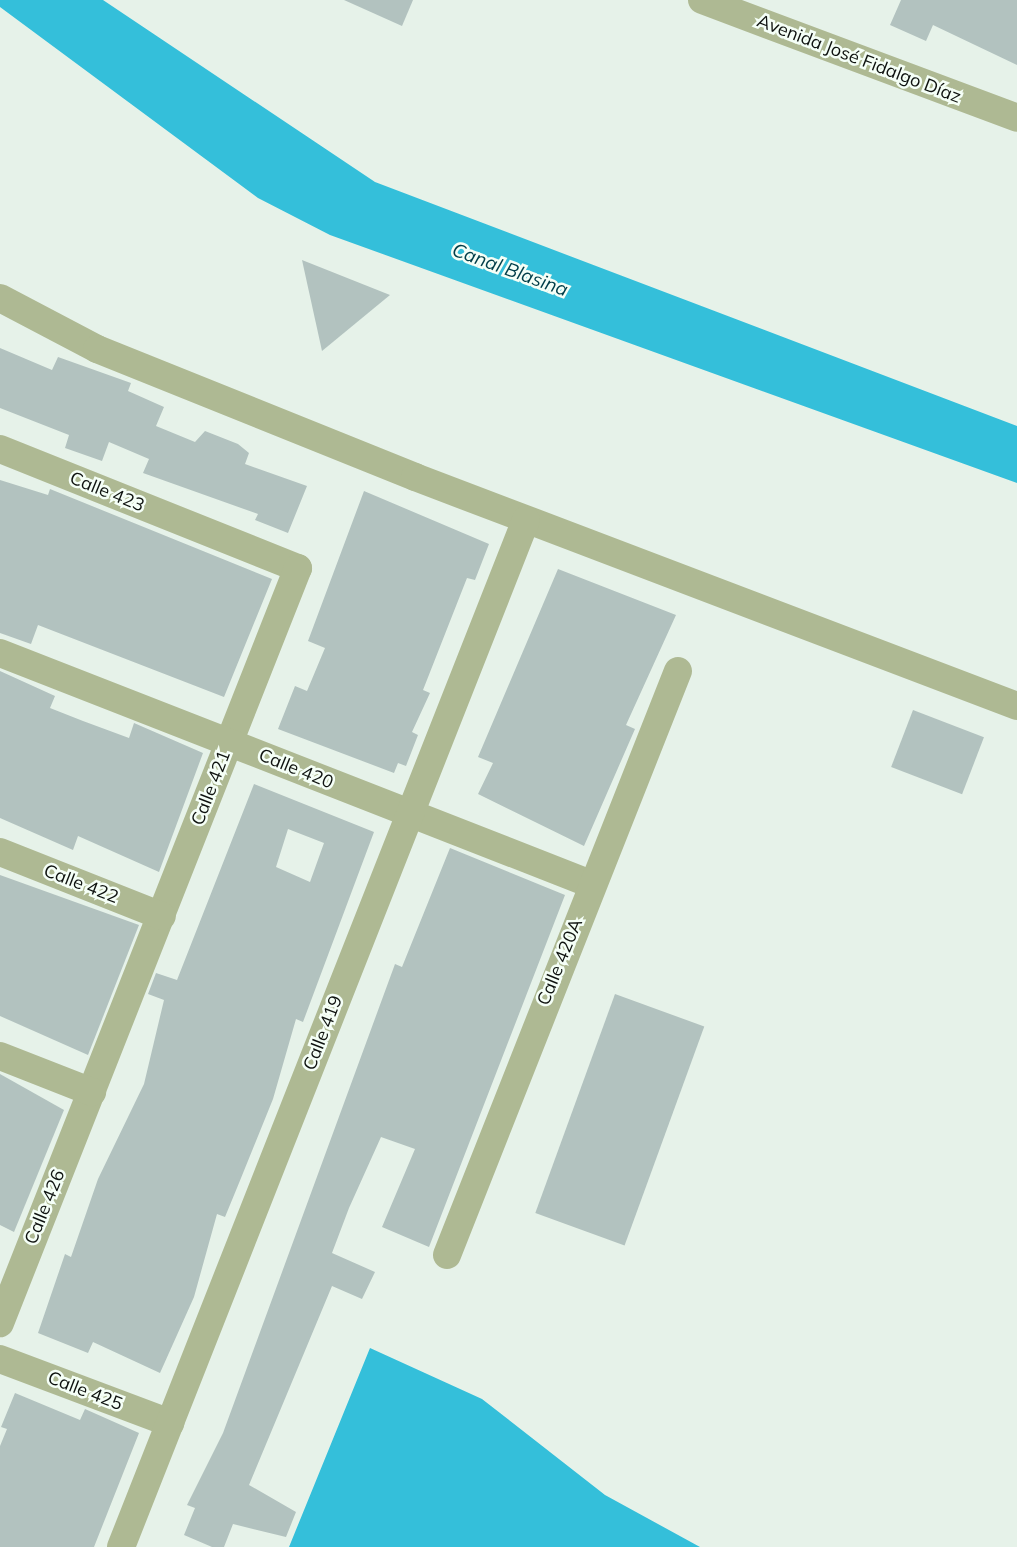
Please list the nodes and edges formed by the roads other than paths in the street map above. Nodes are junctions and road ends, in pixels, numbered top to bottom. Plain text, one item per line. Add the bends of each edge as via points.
1 (702, 0) edge
2 (1017, 118) edge
3 (0, 298) edge
4 (0, 449) edge
5 (526, 520) junction
6 (214, 535) joint
7 (0, 653) edge
8 (678, 671) dead end
9 (1017, 706) edge
10 (229, 742) junction
11 (410, 814) junction
12 (0, 852) edge
13 (591, 884) junction
14 (162, 916) junction
15 (0, 1056) edge
16 (92, 1092) junction
17 (447, 1255) dead end
18 (11, 1262) edge
19 (0, 1323) edge
20 (0, 1359) edge
21 (170, 1423) junction
22 (121, 1547) edge

1 - 2 street, Avenida José Fidalgo Díaz
3 - 5 street via 97,349
4 - 6 street, Calle 423
5 - 9 street
5 - 11 street, Calle 419
6 - 10 street, Calle 421 via 298,568
7 - 10 street, Calle 420
8 - 13 street, Calle 420A
10 - 11 street, Calle 420
10 - 14 street, Calle 421
11 - 13 street, Calle 420
11 - 21 street, Calle 419
12 - 14 street, Calle 422
13 - 17 street, Calle 420A
14 - 16 street, Calle 421
15 - 16 street
16 - 18 street, Calle 426
18 - 19 street, Calle 426
20 - 21 street, Calle 425
21 - 22 street, Calle 419

